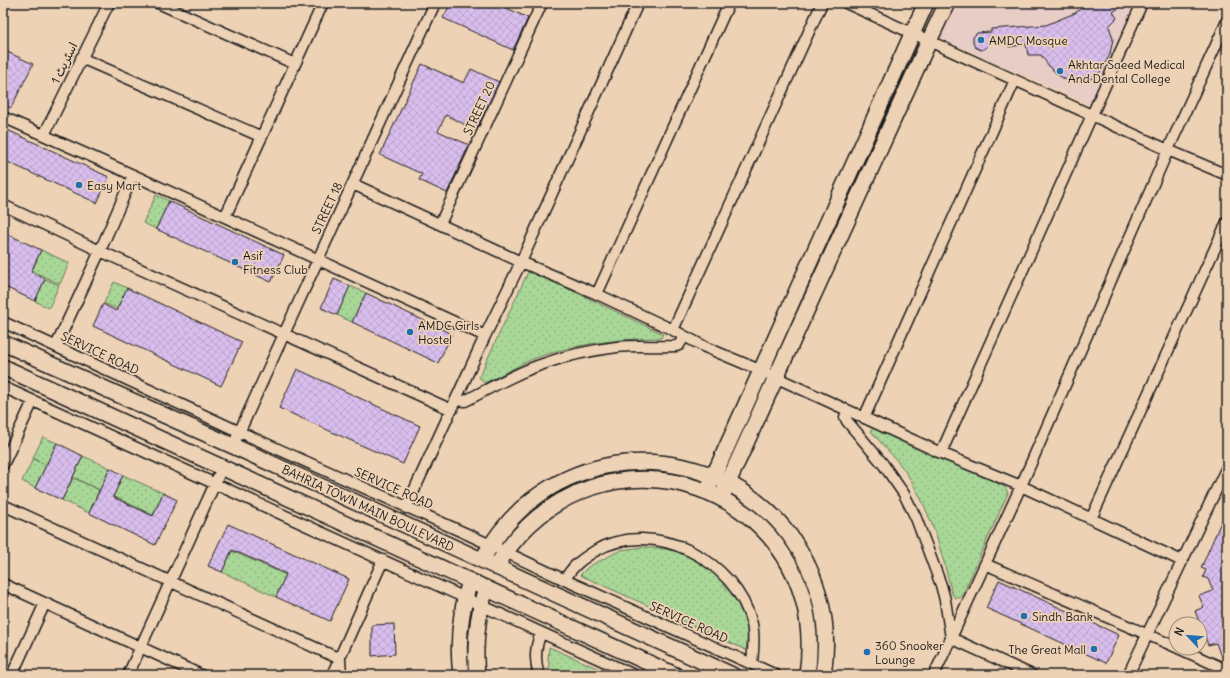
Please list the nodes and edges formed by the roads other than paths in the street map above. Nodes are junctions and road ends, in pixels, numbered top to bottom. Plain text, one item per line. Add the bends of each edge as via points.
1 (108, 3) edge
2 (158, 3) edge
3 (323, 3) edge
4 (435, 3) edge
5 (542, 3) edge
6 (638, 3) edge
7 (729, 3) edge
8 (822, 3) edge
9 (846, 3) edge
10 (926, 3) edge
11 (947, 3) edge
12 (1142, 3) edge
13 (1227, 21) edge
14 (912, 33) junction
15 (929, 41) junction
16 (81, 58) junction
17 (295, 64) junction
18 (1015, 80) junction
19 (1091, 115) junction
20 (3, 117) edge
21 (44, 135) junction
22 (262, 137) junction
23 (1168, 150) junction
24 (133, 175) junction
25 (1227, 175) edge
26 (353, 184) junction
27 (3, 205) edge
28 (225, 217) junction
29 (1227, 222) edge
30 (440, 224) junction
31 (100, 251) junction
32 (318, 259) junction
33 (521, 262) junction
34 (597, 294) junction
35 (3, 322) edge
36 (673, 330) junction
37 (284, 334) junction
38 (485, 336) junction
39 (684, 336) junction
40 (3, 343) edge
41 (56, 346) junction
42 (3, 367) edge
43 (762, 371) junction
44 (775, 378) junction
45 (3, 387) edge
46 (456, 400) junction
47 (33, 401) junction
48 (452, 410) junction
49 (847, 411) junction
50 (864, 418) junction
51 (240, 432) junction
52 (233, 446) junction
53 (941, 453) junction
54 (3, 465) edge
55 (1227, 467) edge
56 (222, 468) junction
57 (714, 476) junction
58 (728, 482) junction
59 (216, 483) junction
60 (1021, 486) junction
61 (707, 491) junction
62 (721, 498) junction
63 (3, 504) edge
64 (406, 508) junction
65 (1091, 519) junction
66 (490, 545) junction
67 (505, 552) junction
68 (383, 560) junction
69 (482, 560) junction
70 (1182, 561) junction
71 (985, 564) junction
72 (496, 567) junction
73 (565, 580) junction
74 (170, 582) junction
75 (470, 582) junction
76 (3, 584) edge
77 (486, 588) junction
78 (465, 598) junction
79 (45, 603) junction
80 (481, 605) junction
81 (541, 633) junction
82 (1148, 634) junction
83 (951, 638) junction
84 (1168, 644) edge
85 (141, 647) junction
86 (1195, 656) edge
87 (340, 659) junction
88 (752, 664) junction
89 (1227, 670) edge
90 (12, 675) edge
91 (128, 675) edge
92 (201, 675) edge
93 (332, 675) edge
94 (341, 675) edge
95 (461, 675) edge
96 (478, 675) edge
97 (539, 675) edge
98 (634, 675) edge
99 (675, 675) edge
100 (732, 675) edge
101 (776, 675) edge
102 (807, 675) edge
103 (823, 675) edge
104 (934, 675) edge
105 (1032, 675) edge
106 (1128, 675) edge

1 - 16 street, اسٹریٹ 1
2 - 17 street
3 - 17 street
4 - 26 street, STREET 18
5 - 30 street, STREET 20
6 - 33 street
7 - 34 street
8 - 36 street
9 - 14 street
10 - 14 street
11 - 15 street
12 - 19 street
13 - 23 street
14 - 15 street
14 - 43 street
15 - 18 street
15 - 44 street
16 - 21 street, اسٹریٹ 1
16 - 22 street
17 - 22 street
18 - 19 street
18 - 50 street
19 - 23 street
19 - 53 street
20 - 21 street
21 - 24 street
22 - 28 street
23 - 25 street
23 - 60 street
24 - 28 street
24 - 31 street
26 - 30 street
26 - 32 street, STREET 18
27 - 31 street
28 - 32 street
29 - 65 street
30 - 33 street
31 - 37 street
31 - 41 street
32 - 37 street, STREET 18
32 - 38 street
33 - 34 street
33 - 38 street
34 - 36 street
35 - 41 street, SERVICE ROAD
36 - 39 street
37 - 48 street
37 - 51 street, STREET 18
38 - 46 street
39 - 43 street
39 - 46 street via 676,346 618,347 561,358 513,376 465,401
40 - 52 street, BAHRIA TOWN MAIN BOULEVARD
41 - 51 street, SERVICE ROAD
42 - 56 street, BAHRIA TOWN MAIN BOULEVARD
43 - 44 street
43 - 57 street
44 - 49 street
44 - 58 street
45 - 47 street
46 - 48 street
47 - 54 street
47 - 59 street
48 - 64 street
49 - 50 street
49 - 83 street via 845,418 883,464 904,494 916,518 941,585
50 - 53 street
51 - 52 street, STREET 18
51 - 64 street, SERVICE ROAD
52 - 69 street, BAHRIA TOWN MAIN BOULEVARD
53 - 60 street
55 - 70 street
56 - 59 street
56 - 75 street, BAHRIA TOWN MAIN BOULEVARD
57 - 58 street
57 - 61 street
57 - 66 street via 690,468 652,462 590,470 555,485 533,499
58 - 62 street
58 - 103 street via 772,515 790,536 805,560 823,612
59 - 68 street
59 - 74 street
60 - 65 street
60 - 71 street
61 - 62 street
61 - 67 street via 683,484 645,479 596,486 572,495 545,512 521,532
62 - 102 street via 763,529 780,549 793,572 808,622 810,649
63 - 74 street
64 - 66 street, SERVICE ROAD
65 - 70 street
66 - 67 street, SERVICE ROAD
66 - 69 street
67 - 72 street
67 - 73 street, SERVICE ROAD
68 - 78 street
68 - 87 street
69 - 72 street, BAHRIA TOWN MAIN BOULEVARD
70 - 82 street
71 - 82 street
71 - 83 street
72 - 100 street, BAHRIA TOWN MAIN BOULEVARD
73 - 88 street, SERVICE ROAD
73 - 88 street via 576,564 598,549 613,543 662,540 690,551 701,556 718,570 741,598 752,625
74 - 85 street
74 - 87 street
75 - 77 street, BAHRIA TOWN MAIN BOULEVARD
75 - 78 street
76 - 79 street
77 - 80 street
77 - 99 street, BAHRIA TOWN MAIN BOULEVARD
78 - 80 street
78 - 95 street via 459,643
79 - 85 street
79 - 90 street
80 - 81 street
80 - 96 street via 476,640
81 - 97 street via 536,652
81 - 98 street
82 - 84 street
82 - 106 street
83 - 104 street
83 - 105 street
85 - 91 street
85 - 92 street
86 - 89 street
87 - 93 street
87 - 94 street
88 - 101 street, SERVICE ROAD

